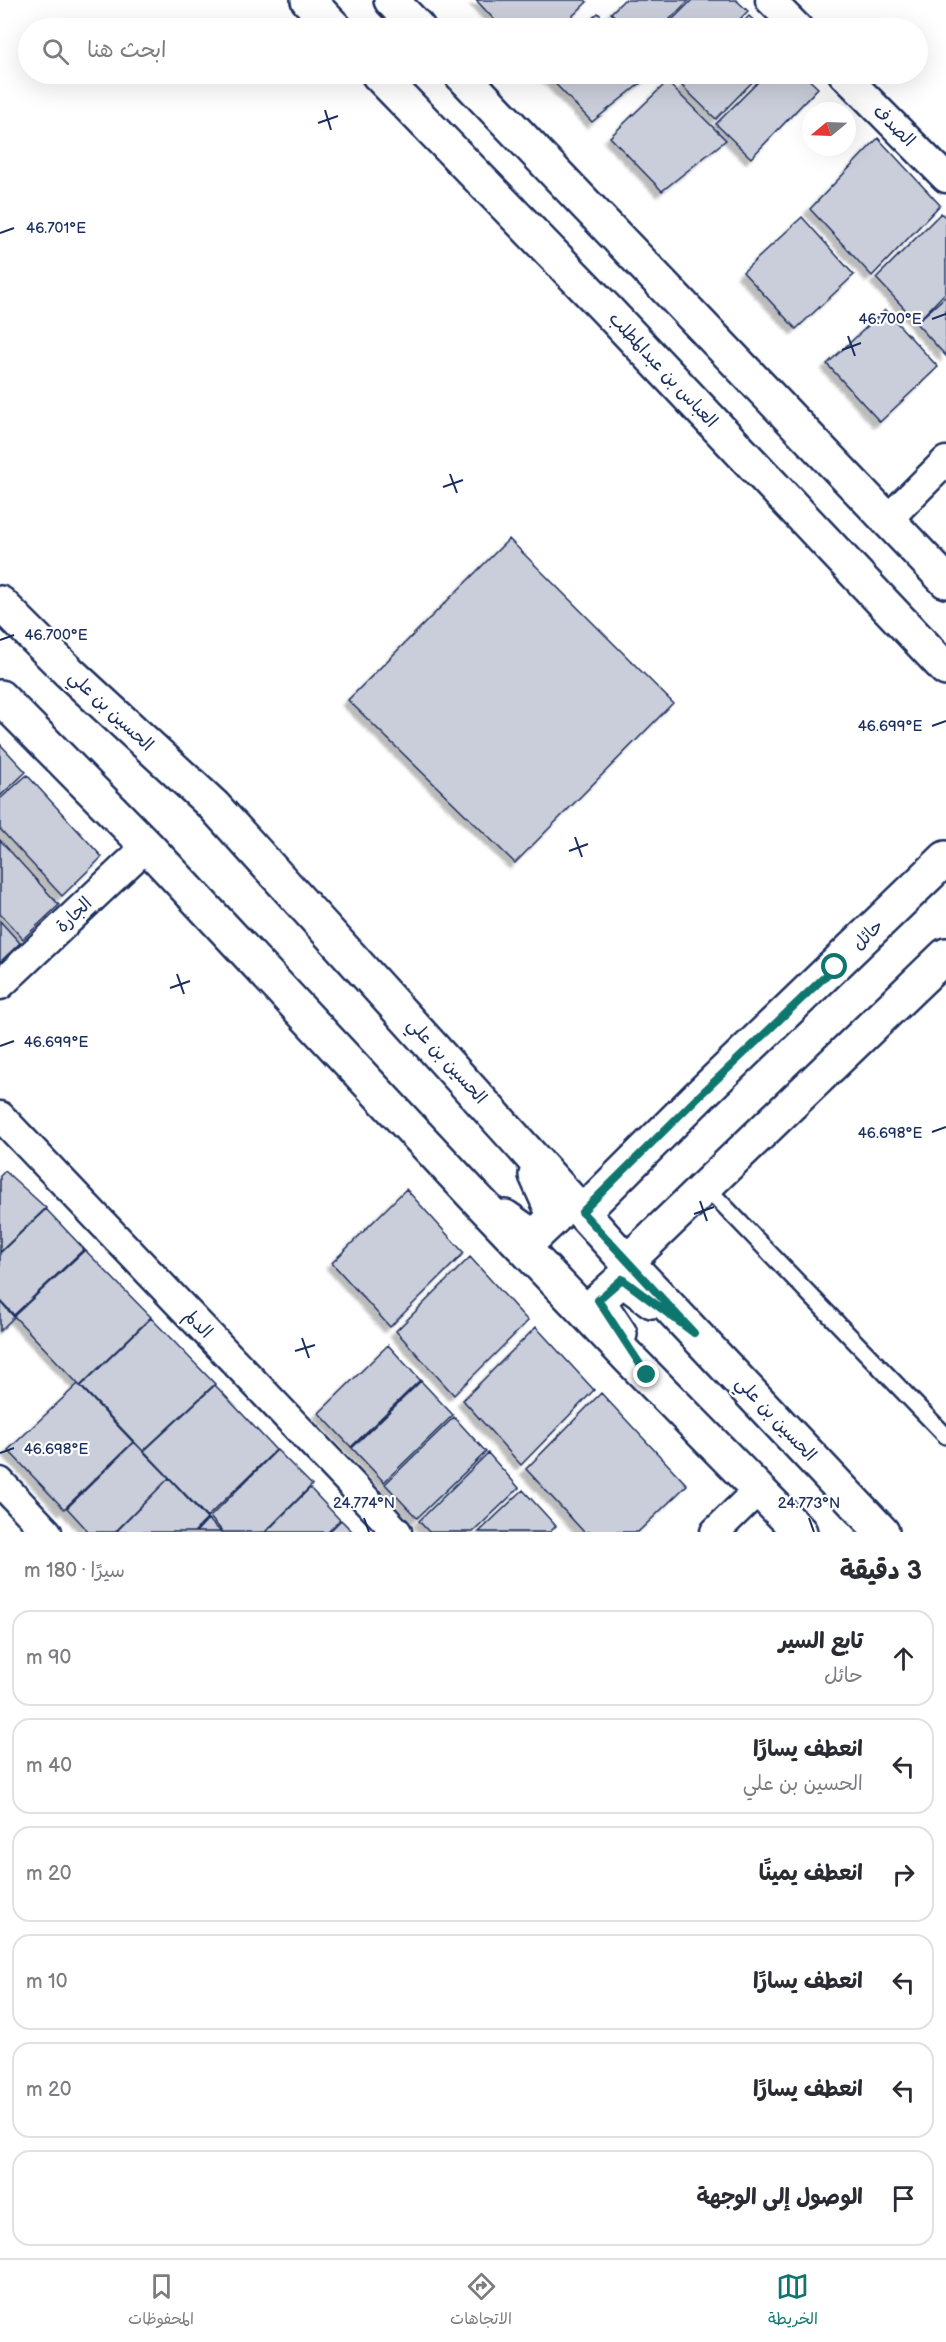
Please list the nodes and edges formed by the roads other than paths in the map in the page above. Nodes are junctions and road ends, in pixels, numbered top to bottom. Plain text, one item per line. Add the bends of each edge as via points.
1 (308, 0) edge
2 (391, 0) edge
3 (770, 0) edge
4 (325, 18) edge
5 (408, 18) edge
6 (788, 18) edge
7 (388, 84) edge
8 (471, 84) edge
9 (853, 84) edge
10 (946, 178) edge
11 (946, 460) edge
12 (887, 520) junction
13 (946, 581) edge
14 (0, 603) edge
15 (0, 635) edge
16 (946, 669) edge
17 (69, 672) junction
18 (0, 677) edge
19 (0, 697) edge
20 (24, 721) junction
21 (147, 846) junction
22 (946, 858) edge
23 (946, 955) edge
24 (0, 985) edge
25 (0, 1116) edge
26 (520, 1141) junction
27 (706, 1187) junction
28 (474, 1196) junction
29 (582, 1212) junction
30 (627, 1262) junction
31 (694, 1333) junction
32 (647, 1375) junction
33 (946, 1436) edge
34 (0, 1482) edge
35 (759, 1490) junction
36 (46, 1532) edge
37 (397, 1532) edge
38 (715, 1532) edge
39 (800, 1532) edge
40 (882, 1532) edge

1 - 4 street
2 - 5 street
3 - 6 street
7 - 16 street, العباس بن عبدالمطلب
8 - 12 street
9 - 10 street, الصدف
11 - 12 street
12 - 13 street
14 - 17 street, الحسين بن علي
15 - 17 street via 8,628
17 - 26 street, الحسين بن علي via 214,806
18 - 20 street
19 - 20 street
20 - 21 street
21 - 24 street, الجارة
21 - 28 street
22 - 29 street, حائل
23 - 27 street
25 - 37 street, الدلم
26 - 28 street via 555,1216 534,1237
26 - 29 street, الحسين بن علي
27 - 30 street
27 - 33 lane
28 - 32 street
29 - 30 street, الحسين بن علي
30 - 31 street, الحسين بن علي
31 - 32 street via 622,1279 598,1300
31 - 40 street, الحسين بن علي
32 - 35 street
34 - 36 street
35 - 38 street
35 - 39 street

